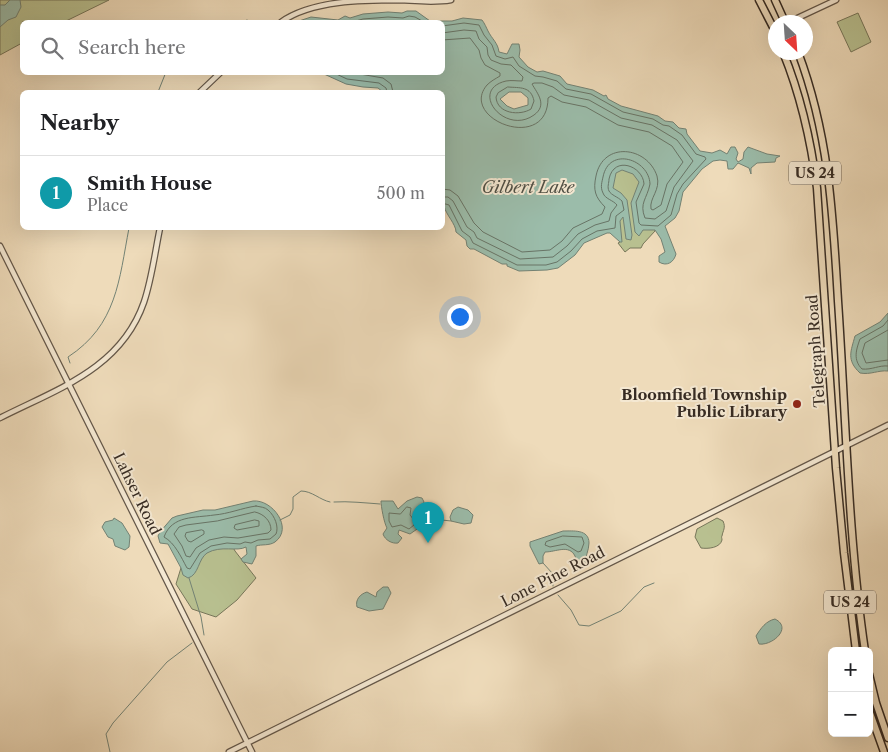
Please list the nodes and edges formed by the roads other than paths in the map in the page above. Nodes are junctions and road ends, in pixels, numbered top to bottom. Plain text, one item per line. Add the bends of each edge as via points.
1 (451, 0) edge
2 (760, 0) edge
3 (774, 0) edge
4 (836, 0) edge
5 (768, 15) edge
6 (782, 15) edge
7 (804, 15) edge
8 (285, 20) edge
9 (787, 60) edge
10 (801, 60) edge
11 (218, 75) edge
12 (202, 90) edge
13 (820, 215) junction
14 (833, 217) junction
15 (160, 230) edge
16 (0, 246) edge
17 (828, 340) junction
18 (841, 340) junction
19 (829, 366) junction
20 (843, 367) junction
21 (68, 383) junction
22 (0, 418) edge
23 (888, 424) edge
24 (848, 445) junction
25 (835, 451) junction
26 (842, 535) junction
27 (854, 535) junction
28 (844, 553) junction
29 (855, 555) junction
30 (856, 647) edge
31 (865, 647) edge
32 (873, 691) edge
33 (873, 721) edge
34 (888, 738) edge
35 (248, 743) junction
36 (229, 752) edge
37 (252, 752) edge
38 (884, 752) edge

1 - 8 street via 376,0 327,5 304,10
2 - 5 highway
3 - 6 highway
4 - 7 street
9 - 13 highway, Telegraph Road / US 24 via 808,134
10 - 14 highway, Telegraph Road / US 24 via 821,130
11 - 12 street
13 - 14 highway via 826,213
13 - 17 highway, Telegraph Road / US 24
14 - 18 highway, Telegraph Road / US 24
15 - 21 street via 147,289 133,325 107,358
16 - 21 street, Lahser Road
17 - 18 highway via 835,345
17 - 19 highway, Telegraph Road / US 24
18 - 20 highway, Telegraph Road / US 24
19 - 20 highway via 835,363
19 - 25 highway, Telegraph Road / US 24
20 - 24 highway, Telegraph Road / US 24
21 - 22 street
21 - 35 street, Lahser Road
23 - 24 street, Lone Pine Road
24 - 25 street, Lone Pine Road
24 - 27 highway, Telegraph Road / US 24
25 - 26 highway, Telegraph Road / US 24
25 - 35 street, Lone Pine Road
26 - 27 highway via 848,538
26 - 28 highway, Telegraph Road / US 24
27 - 29 highway, Telegraph Road / US 24
28 - 29 highway via 848,550
28 - 30 highway, Telegraph Road / US 24
29 - 31 highway, Telegraph Road / US 24
32 - 34 highway
33 - 38 highway
35 - 36 street, Lone Pine Road
35 - 37 street, Lahser Road

